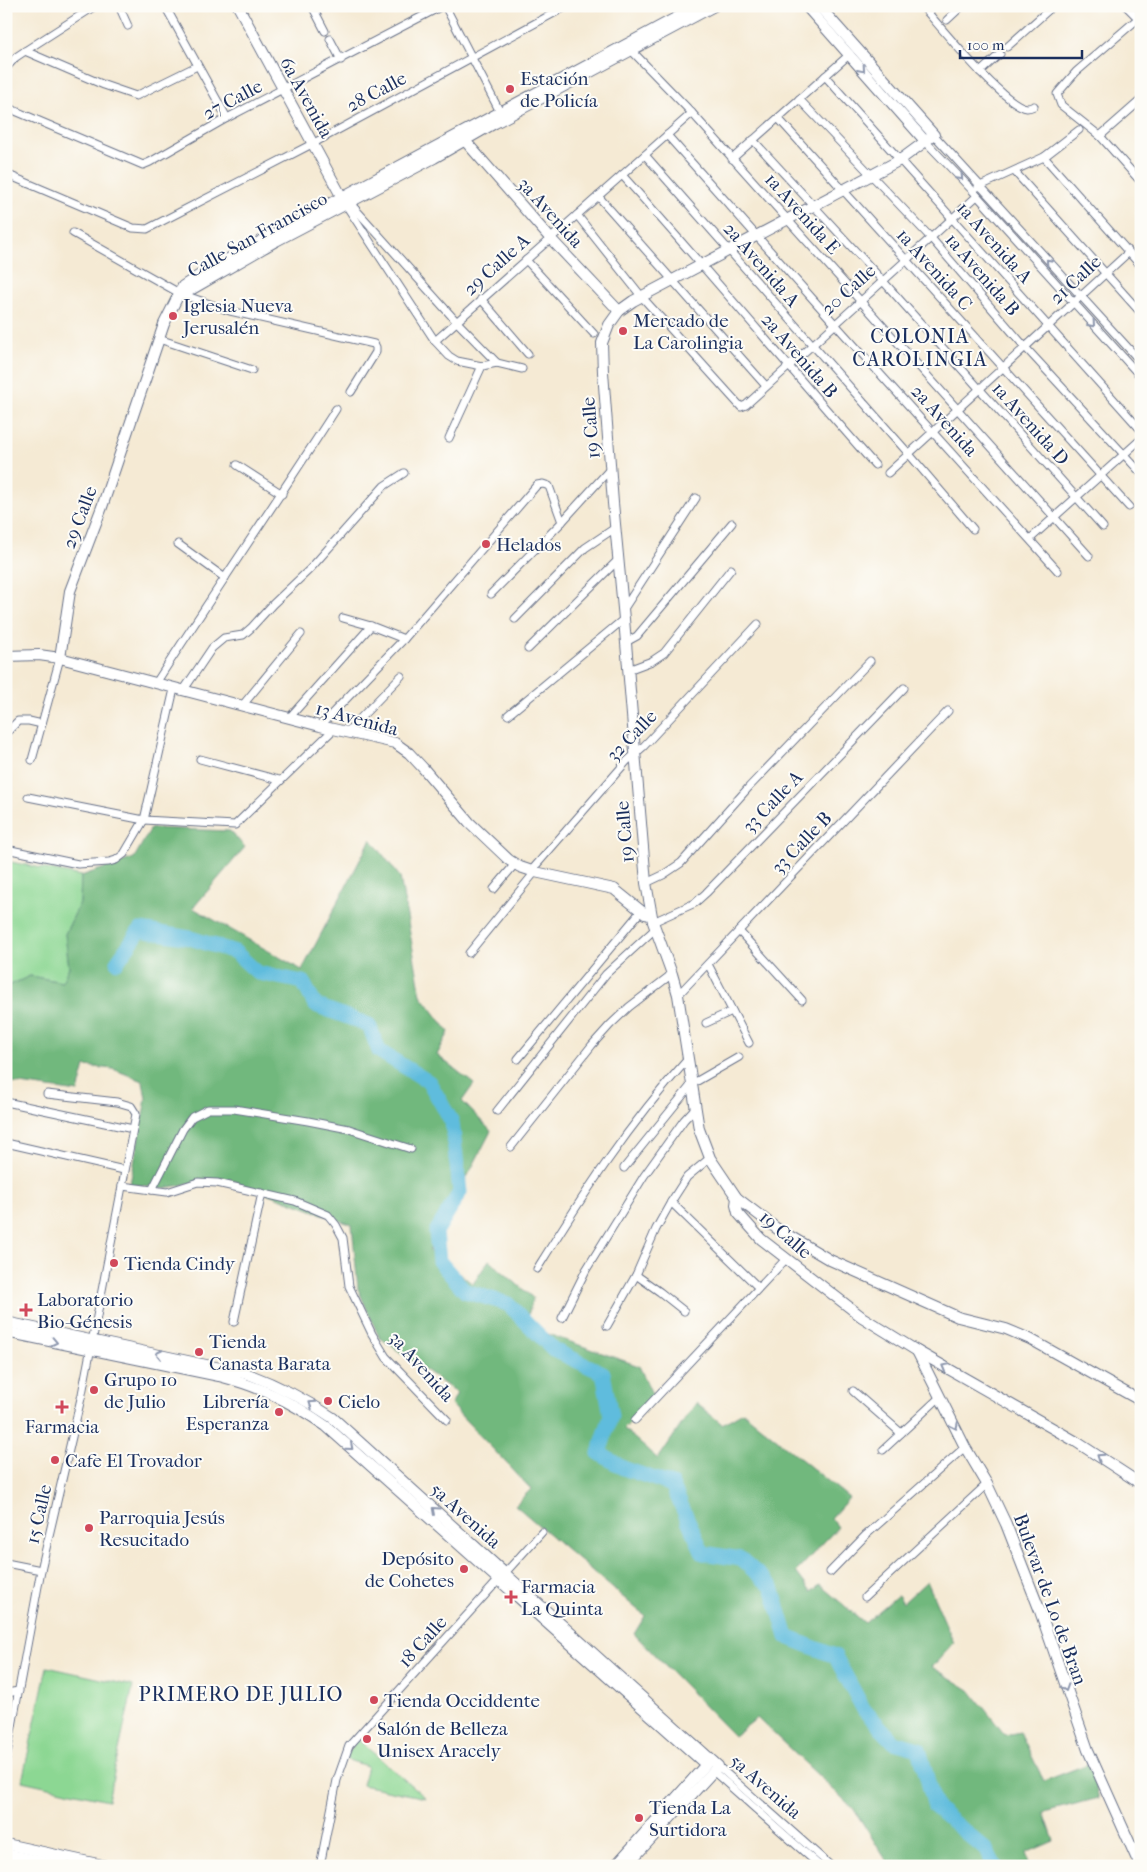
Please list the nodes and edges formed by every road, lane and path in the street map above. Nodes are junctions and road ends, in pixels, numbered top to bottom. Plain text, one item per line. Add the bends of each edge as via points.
1 (95, 6) edge
2 (119, 6) edge
3 (165, 6) edge
4 (238, 6) edge
5 (312, 6) edge
6 (442, 6) edge
7 (445, 6) edge
8 (567, 6) edge
9 (698, 6) edge
10 (714, 6) edge
11 (806, 6) edge
12 (819, 6) edge
13 (922, 6) edge
14 (962, 6) edge
15 (1053, 6) edge
16 (1126, 6) edge
17 (1139, 17) edge
18 (946, 20) dead end
19 (128, 26) dead end
20 (325, 31) dead end
21 (330, 39) dead end
22 (1008, 47) dead end
23 (25, 51) junction
24 (632, 51) junction
25 (850, 54) junction
26 (1000, 54) dead end
27 (472, 58) junction
28 (341, 60) junction
29 (197, 66) junction
30 (6, 68) edge
31 (980, 72) junction
32 (825, 76) junction
33 (283, 91) junction
34 (799, 98) junction
35 (1141, 100) edge
36 (1034, 106) dead end
37 (6, 107) edge
38 (500, 112) junction
39 (692, 113) junction
40 (227, 118) junction
41 (778, 118) junction
42 (1079, 130) dead end
43 (667, 135) junction
44 (934, 135) junction
45 (1100, 136) junction
46 (462, 137) junction
47 (753, 140) junction
48 (926, 142) junction
49 (312, 144) junction
50 (645, 155) junction
51 (1044, 157) junction
52 (732, 159) junction
53 (900, 160) junction
54 (1015, 172) junction
55 (6, 174) edge
56 (622, 175) junction
57 (872, 175) junction
58 (1141, 182) edge
59 (981, 186) junction
60 (842, 190) junction
61 (975, 193) junction
62 (598, 196) junction
63 (346, 201) junction
64 (814, 206) junction
65 (577, 214) junction
66 (953, 219) junction
67 (788, 220) junction
68 (73, 233) dead end
69 (757, 236) junction
70 (550, 238) junction
71 (931, 238) junction
72 (728, 250) junction
73 (1129, 252) junction
74 (526, 260) junction
75 (905, 260) junction
76 (703, 265) junction
77 (1141, 266) edge
78 (1105, 273) junction
79 (671, 280) junction
80 (883, 281) junction
81 (181, 294) junction
82 (642, 296) junction
83 (1080, 296) junction
84 (481, 299) junction
85 (861, 301) junction
86 (1074, 303) junction
87 (619, 311) junction
88 (1141, 313) edge
89 (456, 322) junction
90 (835, 324) junction
91 (1048, 326) junction
92 (594, 334) dead end
93 (159, 339) junction
94 (435, 340) junction
95 (812, 345) junction
96 (1025, 347) junction
97 (528, 354) dead end
98 (1141, 362) edge
99 (497, 363) junction
100 (482, 366) junction
101 (788, 366) junction
102 (1003, 367) junction
103 (522, 369) dead end
104 (252, 370) dead end
105 (1141, 377) edge
106 (766, 386) junction
107 (979, 389) junction
108 (351, 392) dead end
109 (336, 409) dead end
110 (957, 409) junction
111 (1141, 430) edge
112 (933, 431) junction
113 (450, 438) dead end
114 (1141, 439) edge
115 (909, 454) junction
116 (1124, 454) junction
117 (237, 465) dead end
118 (875, 465) dead end
119 (611, 468) junction
120 (404, 473) dead end
121 (888, 473) dead end
122 (1141, 473) edge
123 (1101, 475) junction
124 (282, 494) junction
125 (1076, 497) junction
126 (696, 498) dead end
127 (1129, 507) dead end
128 (1054, 517) junction
129 (562, 522) junction
130 (732, 523) dead end
131 (615, 528) junction
132 (1103, 528) dead end
133 (973, 529) dead end
134 (1030, 539) junction
135 (178, 544) dead end
136 (1089, 556) dead end
137 (618, 560) junction
138 (731, 569) dead end
139 (1058, 571) dead end
140 (225, 578) junction
141 (491, 594) dead end
142 (624, 615) junction
143 (343, 618) dead end
144 (515, 620) dead end
145 (758, 624) dead end
146 (371, 626) junction
147 (301, 634) dead end
148 (404, 639) junction
149 (626, 642) junction
150 (528, 649) dead end
151 (6, 656) edge
152 (60, 658) junction
153 (870, 661) dead end
154 (628, 670) junction
155 (401, 676) dead end
156 (156, 684) junction
157 (904, 688) dead end
158 (179, 690) junction
159 (242, 706) junction
160 (948, 711) dead end
161 (508, 715) dead end
162 (289, 718) junction
163 (42, 724) junction
164 (320, 726) junction
165 (334, 729) junction
166 (347, 732) junction
167 (6, 734) edge
168 (634, 756) junction
169 (200, 759) dead end
170 (32, 760) dead end
171 (279, 780) junction
172 (28, 797) dead end
173 (144, 820) junction
174 (6, 849) edge
175 (515, 864) junction
176 (533, 872) junction
177 (646, 883) junction
178 (494, 889) dead end
179 (650, 919) junction
180 (739, 931) junction
181 (470, 953) dead end
182 (708, 964) junction
183 (672, 974) junction
184 (678, 995) junction
185 (802, 1000) dead end
186 (732, 1011) junction
187 (706, 1024) dead end
188 (749, 1043) dead end
189 (739, 1057) dead end
190 (518, 1059) dead end
191 (687, 1060) junction
192 (692, 1084) junction
193 (47, 1094) dead end
194 (6, 1102) edge
195 (696, 1107) junction
196 (497, 1110) dead end
197 (133, 1129) junction
198 (6, 1143) edge
199 (512, 1147) dead end
200 (411, 1149) dead end
201 (710, 1158) junction
202 (624, 1168) dead end
203 (124, 1170) junction
204 (122, 1186) junction
205 (152, 1190) junction
206 (262, 1193) junction
207 (737, 1198) junction
208 (671, 1202) junction
209 (786, 1259) junction
210 (537, 1269) dead end
211 (636, 1275) junction
212 (758, 1287) junction
213 (684, 1311) dead end
214 (562, 1318) dead end
215 (6, 1322) edge
216 (234, 1322) dead end
217 (607, 1326) dead end
218 (6, 1332) edge
219 (91, 1345) junction
220 (917, 1351) junction
221 (853, 1391) dead end
222 (940, 1397) junction
223 (1141, 1402) edge
224 (447, 1420) dead end
225 (635, 1420) dead end
226 (901, 1433) junction
227 (965, 1447) junction
228 (883, 1450) dead end
229 (987, 1484) junction
230 (1141, 1484) edge
231 (542, 1532) dead end
232 (6, 1563) edge
233 (41, 1570) junction
234 (830, 1572) dead end
235 (502, 1576) junction
236 (865, 1597) dead end
237 (18, 1691) junction
238 (8, 1692) edge
239 (6, 1759) edge
240 (712, 1765) junction
241 (6, 1844) edge
242 (6, 1854) edge
243 (830, 1865) edge
244 (63, 1866) edge
245 (107, 1866) edge
246 (320, 1866) edge
247 (614, 1866) edge
248 (626, 1866) edge
249 (820, 1866) edge
250 (1140, 1866) edge

1 - 23 street
2 - 19 street
3 - 29 street
4 - 33 street, 6a Avenida
5 - 20 street
6 - 28 street, 27 Calle
7 - 27 street
8 - 27 street, 28 Calle
9 - 38 street, Calle San Francisco
10 - 24 street, Calle San Francisco
11 - 25 street
12 - 44 street
13 - 31 street
14 - 18 street
15 - 22 street
16 - 17 street
17 - 45 street via 1076,72 1057,94 1061,105
21 - 28 street
23 - 29 street via 136,96
23 - 30 street
24 - 39 street, 1a Avenida E
24 - 46 street, Calle San Francisco
25 - 32 street
25 -> 48 street
26 - 31 street
27 - 38 street
27 - 49 street, 28 Calle
28 - 33 street, 27 Calle
29 - 40 street
31 - 36 street via 1021,106
32 - 34 street
32 - 53 street, 1a Avenida A
33 - 40 street, 27 Calle
33 - 49 street, 6a Avenida
34 - 41 street
34 - 57 street, 1a Avenida B
35 - 45 street
37 - 40 street, 27 Calle via 143,164
38 - 46 street, Calle San Francisco
39 - 43 street, 29 Calle A
39 - 52 street, 1a Avenida E
41 - 47 street
41 - 60 street, 1a Avenida C
42 - 51 street, 20 Calle
43 - 50 street, 29 Calle A
43 - 69 street, 2a Avenida
44 - 48 street, 19 Calle
44 - 59 street
45 - 58 street
46 - 63 street, Calle San Francisco
46 - 70 street, 3a Avenida
47 - 52 street
47 - 64 street, 1a Avenida D
48 - 53 street, 19 Calle
48 -> 61 street
49 - 55 street, 28 Calle via 147,230 133,228
49 - 63 street, 6a Avenida
50 - 56 street, 29 Calle A
50 - 72 street, 2a Avenida A
51 - 54 street, 20 Calle
51 - 73 street
52 - 67 street, 1a Avenida E
53 - 57 street, 19 Calle
53 - 66 street, 1a Avenida A
54 - 59 street, 20 Calle
54 - 78 street
56 - 62 street, 29 Calle A
56 - 76 street, 2a Avenida B
57 - 60 street, 19 Calle
57 - 71 street, 1a Avenida B
59 - 61 street, 20 Calle
83 -> 59 street
60 - 64 street, 19 Calle
60 - 75 street, 1a Avenida C
61 - 66 street, 20 Calle
61 - 86 street
62 - 65 street, 29 Calle A
62 - 79 street
63 - 81 street, Calle San Francisco via 206,271 183,286
63 - 89 street
63 - 94 street
64 - 67 street, 19 Calle
64 - 80 street, 1a Avenida D
65 - 70 street, 29 Calle A
65 - 82 street
66 - 71 street, 20 Calle
66 - 91 street, 1a Avenida A
67 - 69 street, 19 Calle
67 - 85 street, 1a Avenida E
68 - 81 street
69 - 72 street, 19 Calle
69 - 90 street, 2a Avenida
70 - 74 street, 29 Calle A
70 - 87 street, 3a Avenida
71 - 75 street, 20 Calle
71 - 96 street, 1a Avenida B
72 - 76 street, 19 Calle
72 - 95 street, 2a Avenida A
73 - 77 street
73 - 78 street, 21 Calle
74 - 84 street, 29 Calle A
74 - 92 street
75 - 80 street, 20 Calle
75 - 102 street, 1a Avenida C
76 - 79 street, 19 Calle
76 - 101 street, 2a Avenida B
78 - 83 street, 21 Calle
78 - 88 street
79 - 82 street, 19 Calle
79 - 106 street
80 - 85 street, 20 Calle
80 - 107 street, 1a Avenida D
81 - 93 street, 29 Calle
81 - 108 street via 230,312 374,344 376,352
82 - 87 street, 19 Calle
82 - 106 street, 20 Calle via 741,407
83 - 86 street, 21 Calle
83 - 98 street
84 - 89 street, 29 Calle A
84 - 97 street
85 - 90 street, 20 Calle
85 - 110 street, 1a Avenida E
86 - 91 street, 21 Calle
86 -> 105 street
87 - 119 street, 19 Calle via 609,324 602,343
89 - 94 street, 29 Calle A
89 - 99 street
90 - 95 street, 20 Calle
90 - 112 street, 2a Avenida
91 - 96 street, 21 Calle
91 - 111 street, 1a Avenida A
93 - 104 street
93 - 152 street, 29 Calle via 70,591
94 - 100 street via 458,361
95 - 101 street, 20 Calle
95 - 115 street, 2a Avenida A
96 - 102 street, 21 Calle
96 - 116 street, 1a Avenida B
99 - 100 street
99 - 103 street
100 - 113 street
101 - 106 street, 20 Calle
101 - 118 street, 2a Avenida B
102 - 107 street, 21 Calle
102 - 123 street, 1a Avenida C
107 - 110 street, 21 Calle
107 - 125 street, 1a Avenida D
109 - 124 street
110 - 112 street, 21 Calle
110 - 128 street, 1a Avenida E
112 - 115 street, 21 Calle
112 - 134 street, 2a Avenida
114 - 116 street
115 - 121 street, 21 Calle
115 - 133 street, 2a Avenida A
116 - 122 street, 1a Avenida B
116 - 123 street
117 - 124 street
119 - 129 street
119 - 131 street, 19 Calle
120 - 158 street via 384,486 252,628 243,635 224,638 212,648
123 - 125 street
123 - 127 street, 1a Avenida C
124 - 140 street
125 - 128 street
125 - 132 street, 1a Avenida D
126 - 142 street
128 - 134 street
128 - 136 street, 1a Avenida E
129 - 141 street
129 - 148 street via 549,486 537,484
130 - 149 street via 638,636
131 - 137 street, 19 Calle
131 - 144 street via 585,548
134 - 139 street, 2a Avenida
135 - 140 street
137 - 142 street, 19 Calle
137 - 150 street
138 - 154 street via 664,653
140 - 156 street
142 - 149 street, 19 Calle
142 - 161 street
143 - 146 street
145 - 168 street, 32 Calle
146 - 148 street
146 - 162 street
147 - 159 street
148 - 164 street
149 - 154 street, 19 Calle
151 - 152 street, 13 Avenida
152 - 156 street, 13 Avenida
152 - 163 street, 29 Calle
153 - 177 street via 680,862
154 - 168 street, 19 Calle
155 - 166 street
156 - 158 street, 13 Avenida
157 - 179 street, 33 Calle A via 706,893 694,903
158 - 159 street, 13 Avenida
158 - 173 street
159 - 162 street, 13 Avenida
160 - 180 street, 33 Calle B
162 - 164 street, 13 Avenida
163 - 167 street via 18,721
163 - 170 street, 29 Calle
164 - 165 street, 13 Avenida
165 - 166 street, 13 Avenida
165 - 171 street
166 - 175 street, 13 Avenida via 395,743 408,752 469,822
168 - 176 street, 32 Calle
168 - 177 street, 19 Calle
169 - 171 street
171 - 173 street via 235,825
172 - 173 street
173 - 174 street via 124,854 109,862 78,864
175 - 176 street, 13 Avenida
175 - 178 street
176 - 179 street, 13 Avenida via 614,889
176 - 181 street, 32 Calle
177 - 179 street, 19 Calle
179 - 183 street, 19 Calle
179 - 190 street
179 - 196 street, 33 Calle A
180 - 182 street, 33 Calle B
180 - 185 street
182 - 184 street, 33 Calle B
182 - 186 street
183 - 184 street, 19 Calle
183 - 199 street via 610,1025
184 - 191 street, 19 Calle
186 - 187 street
186 - 188 street
189 - 192 street
191 - 192 street, 19 Calle
191 - 210 street via 606,1160
192 - 195 street, 19 Calle
192 - 202 street
193 - 197 street, 15 Calle via 131,1106 136,1114
194 - 197 street
195 - 201 street, 19 Calle via 699,1129
195 - 214 street via 644,1176 586,1270
197 - 203 street, 15 Calle
198 - 203 street
200 - 205 street via 349,1129 234,1109 208,1109 192,1117 183,1129
201 - 207 street, 19 Calle
201 - 208 street via 687,1177
203 - 204 street, 15 Calle
204 - 205 street
204 - 219 street, 15 Calle
205 - 206 street via 167,1192 198,1182
206 - 216 street
206 - 224 street, 3a Avenida via 303,1204 328,1216 336,1225 344,1244 349,1286 372,1334 386,1357
207 - 209 street, 19 Calle via 738,1213 747,1225
207 - 223 street via 776,1228 830,1260 958,1317 1030,1339
208 - 211 street
208 - 212 street
209 - 212 street
209 - 220 street, 19 Calle via 862,1317
211 - 213 street
211 - 217 street
212 - 225 street
215 - 219 street, 5a Avenida
218 -> 219 street, 5a Avenida
219 - 233 street, 15 Calle
219 - 235 street, 5a Avenida via 248,1374 281,1386 310,1402 333,1418
220 - 222 street, Bulevar de Lo de Bran
230 -> 220 street, 19 Calle via 1075,1440
221 - 226 street
222 - 226 street
222 -> 227 street, Bulevar de Lo de Bran
226 - 228 street
227 - 229 street, Bulevar de Lo de Bran
227 - 234 street via 866,1535
229 - 236 street
229 -> 250 street, Bulevar de Lo de Bran via 1040,1611 1088,1750
231 - 235 street, 18 Calle
232 - 233 street
233 - 237 street, 15 Calle
235 - 240 street, 5a Avenida
235 - 246 street, 18 Calle via 349,1746 337,1780
237 - 238 street
237 - 239 street, 15 Calle
240 - 243 street, 5a Avenida
240 - 247 street
240 - 248 street
240 - 249 street, 5a Avenida
241 - 245 street
242 - 244 street

